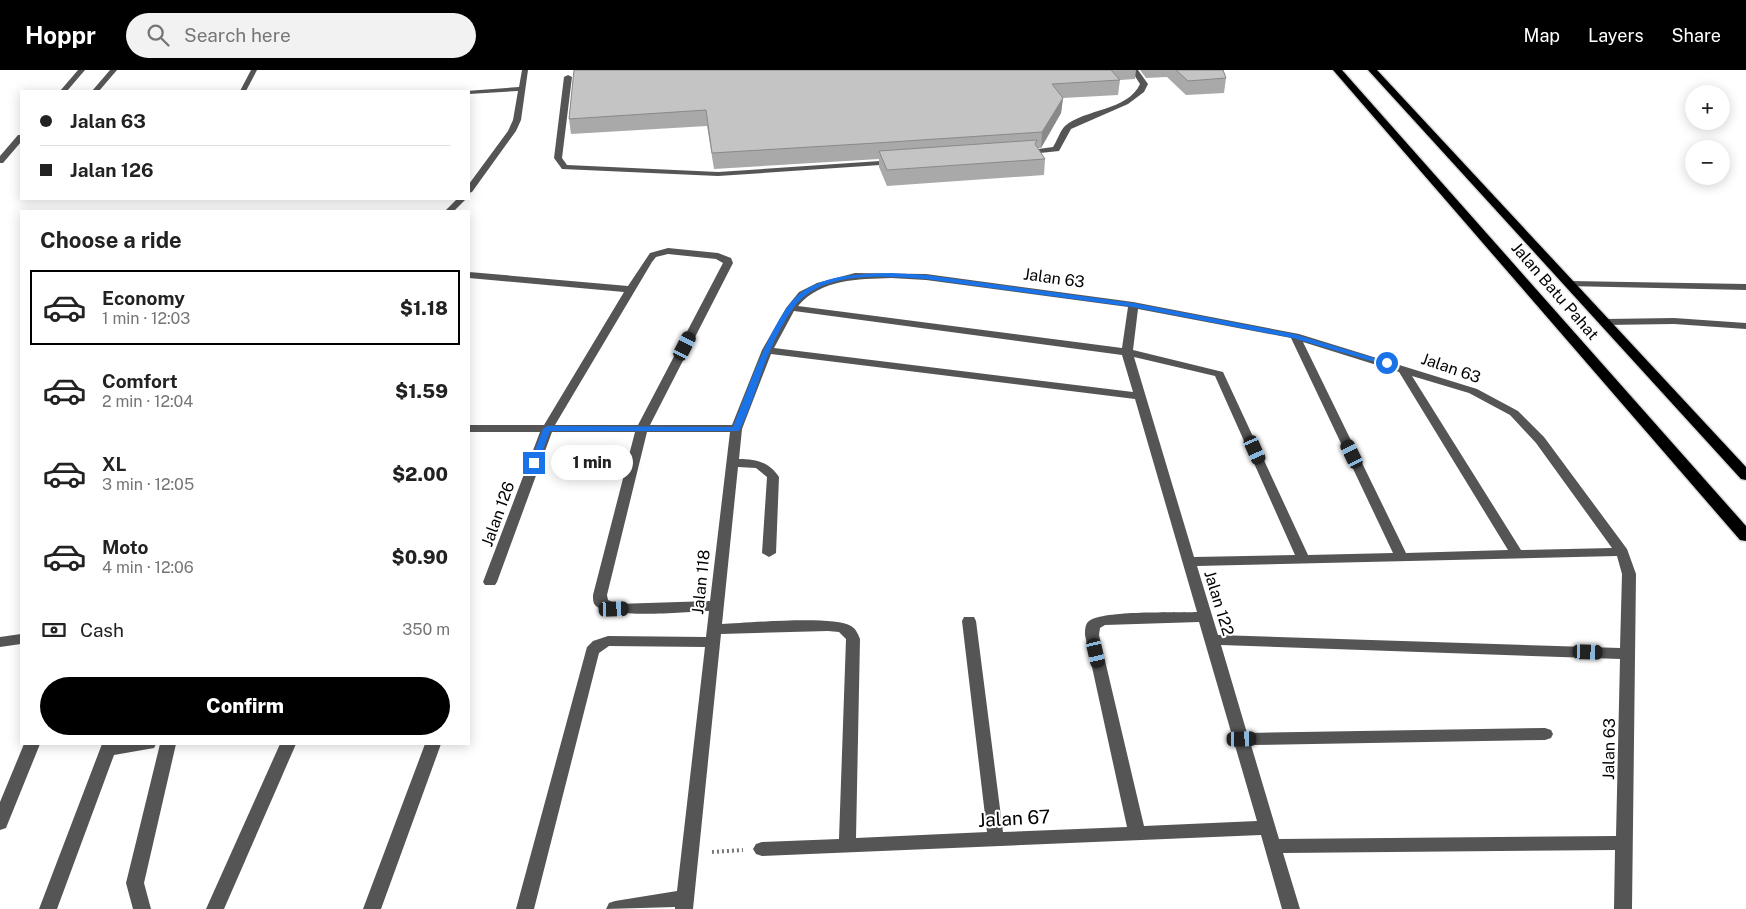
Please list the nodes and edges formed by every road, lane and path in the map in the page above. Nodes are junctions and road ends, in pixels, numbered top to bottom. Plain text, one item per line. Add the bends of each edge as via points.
1 (82, 70) edge
2 (114, 70) edge
3 (254, 70) edge
4 (524, 70) edge
5 (1134, 70) edge
6 (1337, 70) edge
7 (1372, 70) edge
8 (568, 76) dead end
9 (521, 89) junction
10 (64, 90) edge
11 (96, 90) edge
12 (244, 90) edge
13 (470, 92) edge
14 (20, 137) edge
15 (1013, 154) edge
16 (0, 161) edge
17 (905, 162) edge
18 (470, 189) edge
19 (461, 200) edge
20 (450, 210) edge
21 (470, 276) edge
22 (1570, 284) junction
23 (820, 285) joint
24 (1746, 286) edge
25 (629, 289) junction
26 (1133, 305) junction
27 (791, 308) junction
28 (1605, 322) junction
29 (1746, 326) edge
30 (1294, 336) junction
31 (767, 350) junction
32 (1127, 352) junction
33 (1402, 368) junction
34 (1140, 396) junction
35 (470, 428) edge
36 (547, 429) junction
37 (642, 429) junction
38 (736, 429) junction
39 (732, 463) junction
40 (1746, 476) edge
41 (1746, 536) edge
42 (1622, 552) junction
43 (769, 553) dead end
44 (1517, 554) junction
45 (1401, 556) junction
46 (1303, 558) junction
47 (1188, 562) junction
48 (490, 582) dead end
49 (716, 606) junction
50 (1205, 616) junction
51 (969, 621) dead end
52 (713, 636) junction
53 (20, 640) edge
54 (1212, 640) junction
55 (0, 642) edge
56 (1628, 654) junction
57 (1545, 734) dead end
58 (1242, 739) junction
59 (32, 745) edge
60 (135, 745) edge
61 (168, 745) edge
62 (288, 745) edge
63 (433, 745) edge
64 (109, 747) edge
65 (0, 823) edge
66 (1268, 828) junction
67 (1137, 833) junction
68 (996, 840) junction
69 (1624, 843) junction
70 (848, 846) junction
71 (1273, 846) junction
72 (762, 849) joint
73 (689, 853) junction
74 (684, 903) edge
75 (48, 909) edge
76 (142, 909) edge
77 (215, 909) edge
78 (372, 909) edge
79 (525, 909) edge
80 (615, 909) edge
81 (1291, 909) edge
82 (1623, 909) edge

1 - 10 street
2 - 11 street
3 - 12 street
4 - 9 street
5 - 15 street via 1144,84 1144,90 1135,98 1068,128 1056,149
6 - 41 highway, Jalan Batu Pahat
7 - 22 highway, Jalan Batu Pahat
8 - 17 street via 558,158 565,167 718,174
9 - 13 street
9 - 18 street via 517,120 512,131
14 - 16 street
19 - 20 street
21 - 25 street
22 - 24 street
22 - 28 highway, Jalan Batu Pahat
23 - 26 street, Jalan 63 via 855,276 900,275
23 - 27 street, Jalan 118 via 803,294
25 - 36 street, Jalan 126
25 - 37 street, Jalan 126 via 653,255 668,252 718,256 728,260
26 - 30 street, Jalan 63
26 - 32 street, Jalan 122
27 - 31 street, Jalan 118
27 - 32 street
28 - 29 street via 1674,321
28 - 40 highway, Jalan Batu Pahat
30 - 33 street, Jalan 63
30 - 45 street
31 - 34 street
31 - 38 street, Jalan 118
32 - 34 street, Jalan 122
32 - 46 street via 1219,374
33 - 42 street, Jalan 63 via 1473,391 1514,413 1540,440
33 - 44 street
34 - 47 street, Jalan 122
35 - 36 street
36 - 37 street
36 - 48 street, Jalan 126
37 - 38 street
37 - 49 street via 600,594 601,603 614,609
38 - 39 street, Jalan 118
39 - 43 street via 759,464 768,468 773,476
39 - 49 street, Jalan 118
42 - 44 street
42 - 56 street, Jalan 63 via 1629,574
44 - 45 street
45 - 46 street
46 - 47 street
47 - 50 street, Jalan 122
49 - 52 street, Jalan 118
50 - 54 street, Jalan 122
50 - 67 street via 1103,620 1094,625 1092,635
51 - 68 street
52 - 70 street via 828,626 850,631 853,639
52 - 73 street, Jalan 118
52 - 79 street via 608,641 592,651
53 - 55 street
54 - 56 street
54 - 58 street, Jalan 122
56 - 69 street, Jalan 63
57 - 58 street
58 - 66 street, Jalan 122
59 - 65 street
60 - 64 street
61 - 76 street via 135,883
62 - 77 street
63 - 78 street
64 - 75 street
66 - 67 street, Jalan 67
66 - 71 street, Jalan 122
67 - 68 street, Jalan 67
68 - 70 street, Jalan 67
69 - 71 street
69 - 82 street, Jalan 63
70 - 72 street, Jalan 67
71 - 81 street, Jalan 122
72 - 73 path
73 - 74 street, Jalan 118
74 - 80 street

